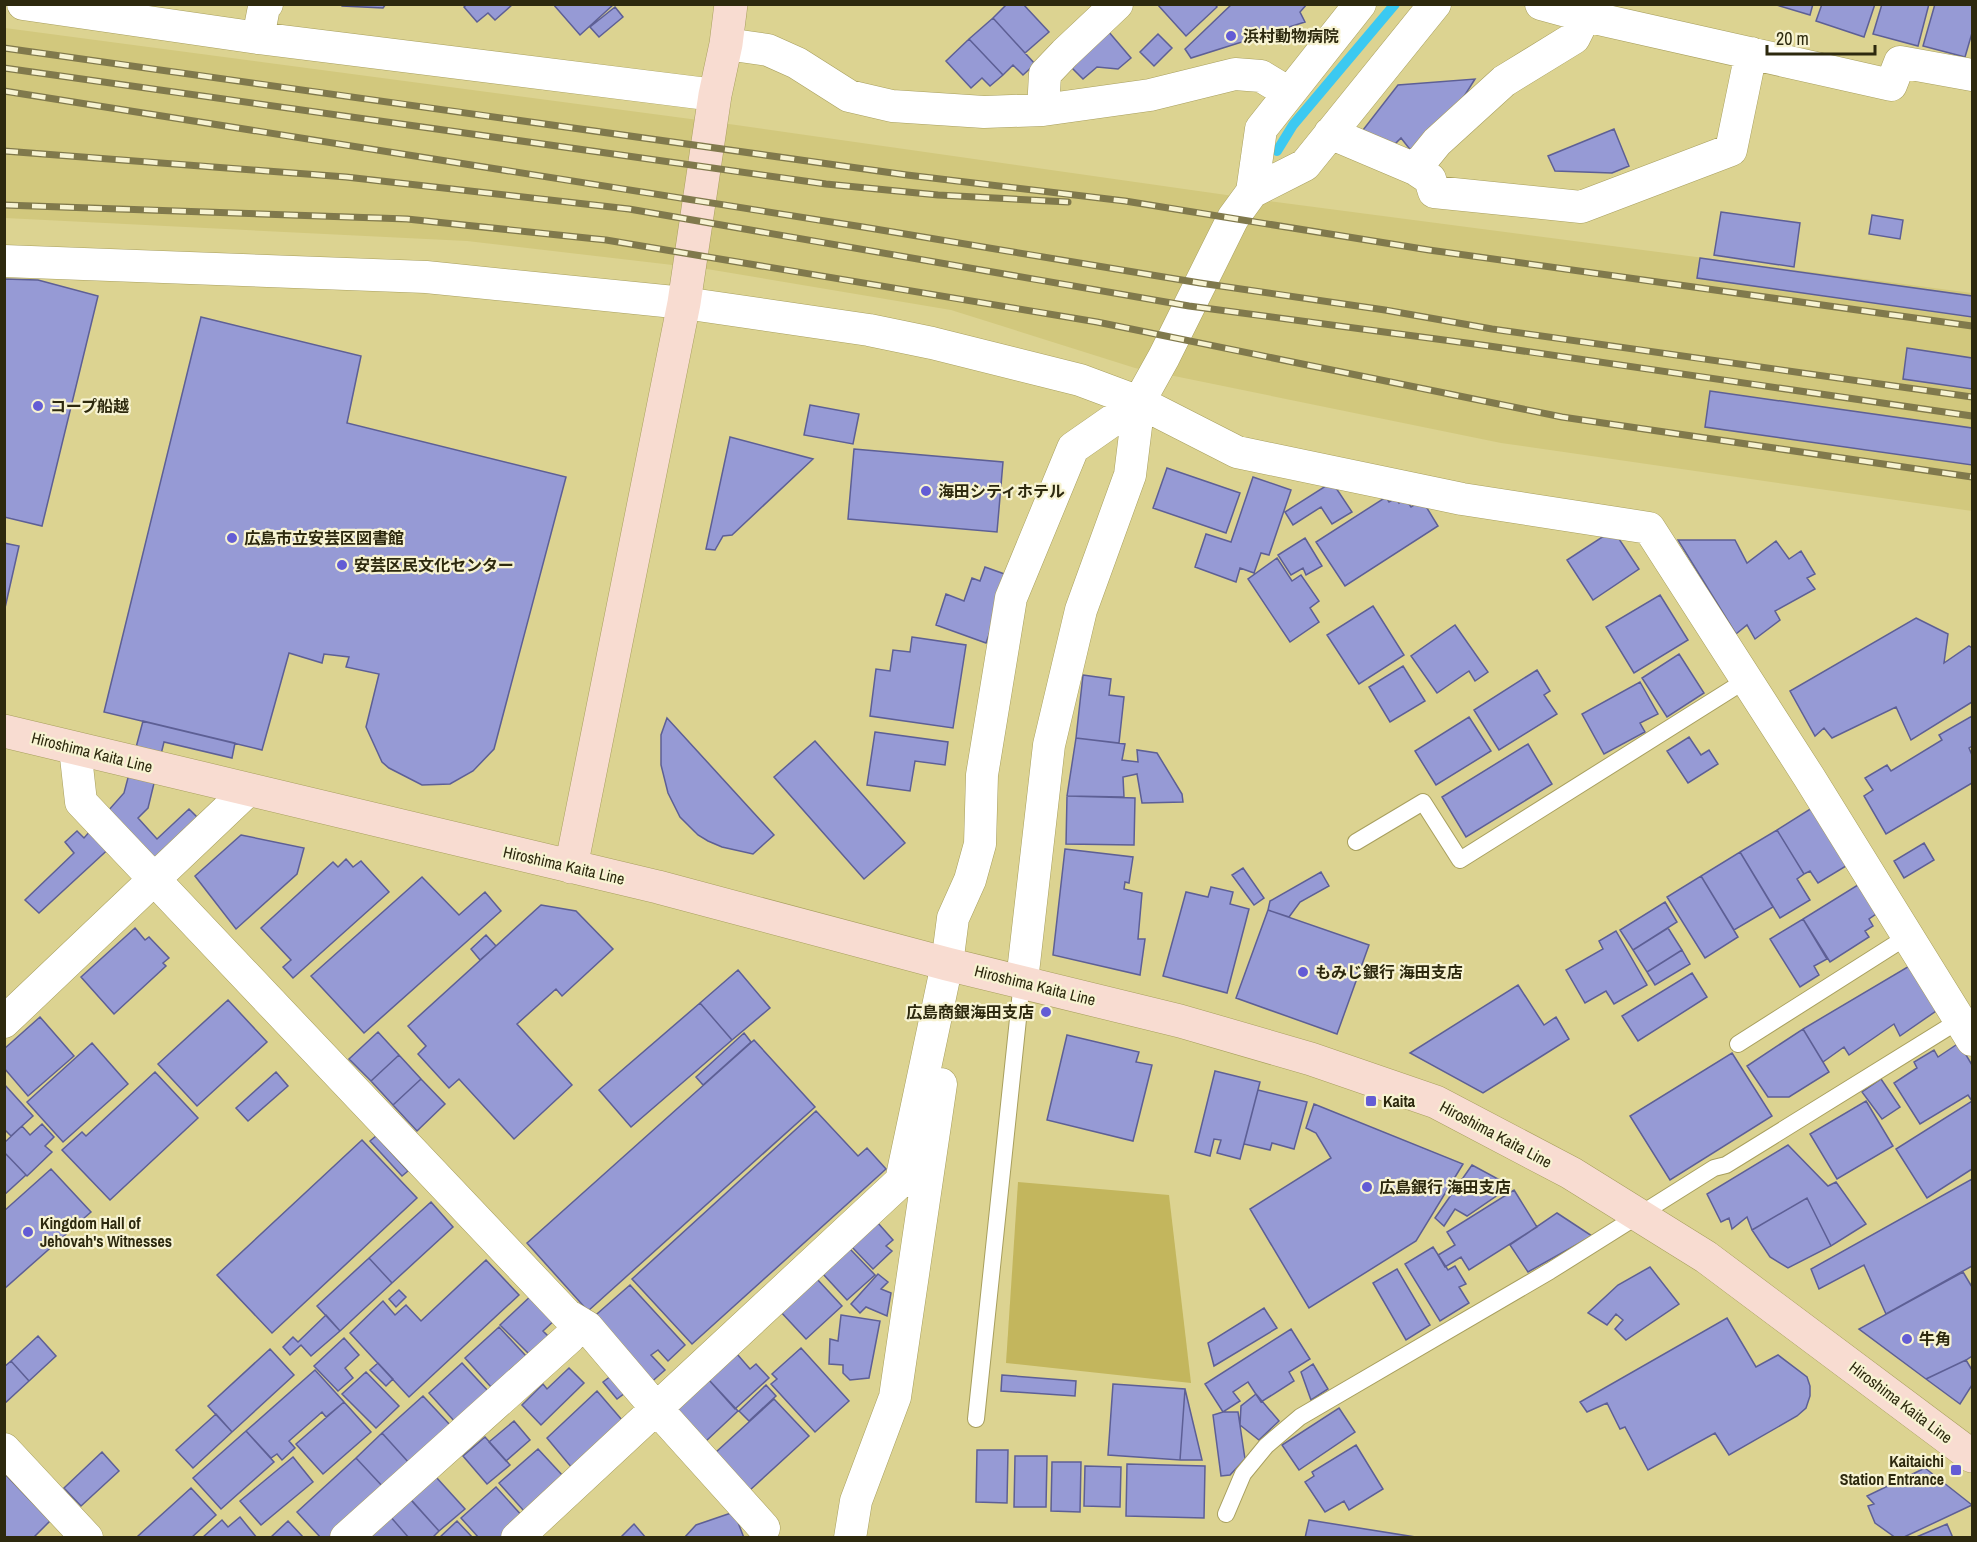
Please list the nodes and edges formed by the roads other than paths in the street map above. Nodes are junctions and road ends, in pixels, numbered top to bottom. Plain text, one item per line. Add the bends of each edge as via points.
1 (23, 4) edge
2 (267, 4) edge
3 (730, 4) edge
4 (1117, 4) edge
5 (1360, 4) edge
6 (1435, 4) edge
7 (1541, 4) edge
8 (74, 8) edge
9 (1585, 16) junction
10 (1342, 19) edge
11 (258, 38) junction
12 (726, 44) junction
13 (1751, 53) junction
14 (1972, 75) edge
15 (1289, 93) junction
16 (715, 95) junction
17 (1043, 110) junction
18 (1330, 133) junction
19 (1415, 169) junction
20 (1252, 192) junction
21 (4, 261) edge
22 (684, 303) junction
23 (1139, 402) junction
24 (1746, 680) junction
25 (4, 731) edge
26 (75, 748) junction
27 (248, 790) junction
28 (1356, 843) dead end
29 (571, 867) junction
30 (154, 879) junction
31 (1908, 936) junction
32 (955, 966) junction
33 (1014, 980) junction
34 (937, 1009) junction
35 (4, 1022) edge
36 (1966, 1030) edge
37 (1738, 1044) dead end
38 (1640, 1216) junction
39 (581, 1324) junction
40 (656, 1408) junction
41 (975, 1419) dead end
42 (4, 1449) edge
43 (1972, 1455) edge
44 (1226, 1514) dead end
45 (764, 1528) dead end
46 (87, 1538) edge
47 (346, 1538) edge
48 (517, 1538) edge
49 (850, 1538) edge

1 - 8 street
2 - 11 street
3 - 12 main road
4 - 17 street via 1045,74
5 - 10 street
6 - 18 street
7 - 9 street
8 - 11 street
9 - 13 street
9 - 19 street via 1574,38 1504,81 1437,142
10 - 15 street
11 - 16 street
12 - 16 main road
12 - 17 street via 768,51 797,63 849,96 892,106 984,112
13 - 14 street via 1891,85 1900,62
13 - 19 street via 1731,150 1581,207 1434,192 1430,179
15 - 17 street via 1261,76 1235,74 1150,95
15 - 20 street via 1261,129
16 - 22 main road
18 - 19 street
18 - 20 street via 1305,165
20 - 23 street via 1233,218
21 - 22 street via 426,278
22 - 23 street via 932,343 1080,380
22 - 29 main road
23 - 24 street via 1237,452 1462,499 1649,528
23 - 32 street via 1073,448 1011,598 982,775 980,844 953,918
23 - 33 street via 1130,475 1081,610 1049,745
24 - 28 lane via 1460,860 1423,802
24 - 31 street
25 - 26 main road, Hiroshima Kaita Line
26 - 27 main road, Hiroshima Kaita Line
26 - 30 street via 81,801
27 - 29 main road, Hiroshima Kaita Line
27 - 30 street
29 - 32 main road, Hiroshima Kaita Line
30 - 35 street
30 - 39 street via 567,1315
31 - 36 street
31 - 37 lane
32 - 33 main road, Hiroshima Kaita Line
32 - 34 street
33 - 38 main road, Hiroshima Kaita Line via 1180,1021 1311,1059 1436,1102 1571,1173
33 - 41 lane
34 - 40 street via 901,1181
34 - 49 street via 947,1047 895,1397 856,1501
36 - 38 lane via 1726,1165 1714,1168
38 - 43 main road, Hiroshima Kaita Line via 1706,1257
38 - 44 lane via 1300,1417 1266,1446 1243,1474
39 - 40 street
39 - 47 street
40 - 45 street
40 - 48 street
42 - 46 street

